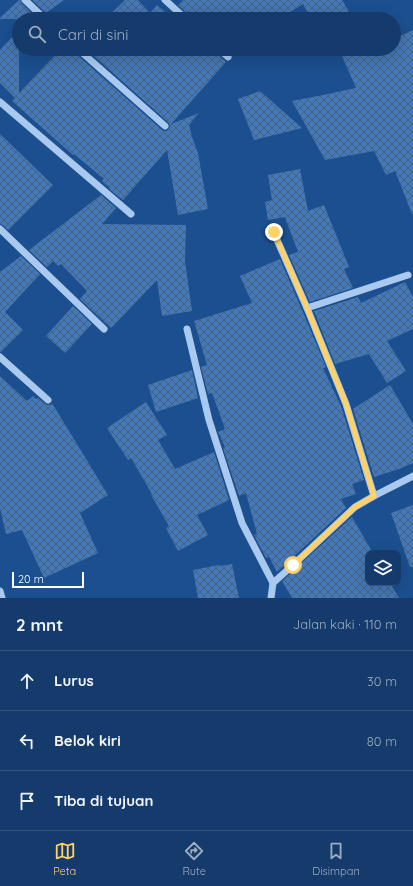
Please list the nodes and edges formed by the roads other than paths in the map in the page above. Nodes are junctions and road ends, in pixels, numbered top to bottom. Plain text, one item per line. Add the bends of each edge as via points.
1 (24, 0) edge
2 (165, 0) edge
3 (37, 12) edge
4 (178, 12) edge
5 (86, 56) edge
6 (2, 107) edge
7 (165, 126) dead end
8 (131, 214) dead end
9 (0, 229) edge
10 (274, 232) dead end
11 (408, 275) dead end
12 (307, 308) junction
13 (104, 329) dead end
14 (187, 329) dead end
15 (0, 357) edge
16 (48, 400) dead end
17 (413, 476) edge
18 (374, 496) junction
19 (273, 583) junction
20 (0, 591) edge
21 (2, 598) edge
22 (271, 598) edge

1 - 3 street
2 - 4 street
5 - 7 street
6 - 8 street
9 - 13 street
10 - 12 street
11 - 12 street
12 - 18 street via 346,404
14 - 19 street via 209,420 242,523
15 - 16 street
17 - 18 street
18 - 19 street via 355,507
19 - 22 street
20 - 21 street

